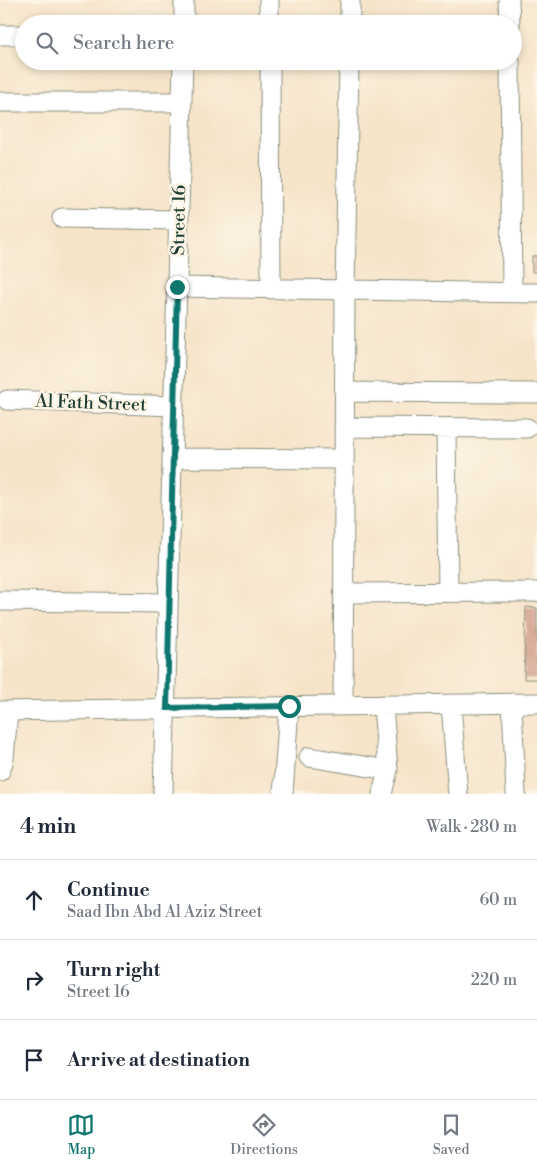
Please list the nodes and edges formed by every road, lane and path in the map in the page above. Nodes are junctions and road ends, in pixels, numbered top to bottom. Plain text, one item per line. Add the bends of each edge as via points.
1 (184, 0) edge
2 (269, 0) edge
3 (350, 0) edge
4 (510, 0) edge
5 (184, 15) edge
6 (269, 15) edge
7 (350, 15) edge
8 (510, 15) edge
9 (0, 35) edge
10 (15, 35) edge
11 (183, 70) edge
12 (270, 70) edge
13 (349, 70) edge
14 (510, 70) edge
15 (0, 102) edge
16 (182, 102) junction
17 (62, 218) dead end
18 (179, 220) junction
19 (177, 287) junction
20 (271, 288) junction
21 (345, 290) junction
22 (512, 293) junction
23 (537, 293) edge
24 (344, 392) junction
25 (537, 393) edge
26 (7, 400) dead end
27 (174, 406) junction
28 (344, 427) junction
29 (446, 428) junction
30 (527, 428) dead end
31 (173, 458) junction
32 (344, 459) junction
33 (448, 592) junction
34 (537, 592) edge
35 (344, 593) junction
36 (0, 601) edge
37 (168, 603) junction
38 (512, 703) junction
39 (537, 703) edge
40 (451, 704) junction
41 (383, 705) junction
42 (289, 706) junction
43 (343, 706) junction
44 (167, 708) junction
45 (4, 711) edge
46 (309, 757) dead end
47 (388, 770) junction
48 (0, 771) edge
49 (163, 794) edge
50 (282, 794) edge
51 (382, 794) edge
52 (458, 794) edge
53 (516, 794) edge

1 - 5 street
2 - 6 street
3 - 7 street
4 - 8 street
9 - 10 street
11 - 16 street, Street 16
12 - 20 street
13 - 21 street
14 - 22 street
15 - 16 street
16 - 18 street, Street 16
17 - 18 street
18 - 19 street, Street 16
19 - 20 street
19 - 27 street, Street 16
20 - 21 street
21 - 22 street
21 - 24 street
22 - 23 street
24 - 25 street
24 - 28 street
26 - 27 street, Al Fath Street
27 - 31 street, Street 16
28 - 29 street
28 - 32 street
29 - 30 street
29 - 33 street
31 - 32 street
31 - 37 street, Street 16
32 - 35 street
33 - 34 street
33 - 35 street
35 - 43 street
36 - 37 street
37 - 44 street, Street 16
38 - 39 street
38 - 40 street
38 - 53 street
40 - 41 street
40 - 52 street
41 - 43 street
41 - 47 street
42 - 43 street
42 - 44 street
42 - 50 street
44 - 45 street
44 - 49 street, Street 16
45 - 48 street via 4,759
46 - 47 street
47 - 51 street

